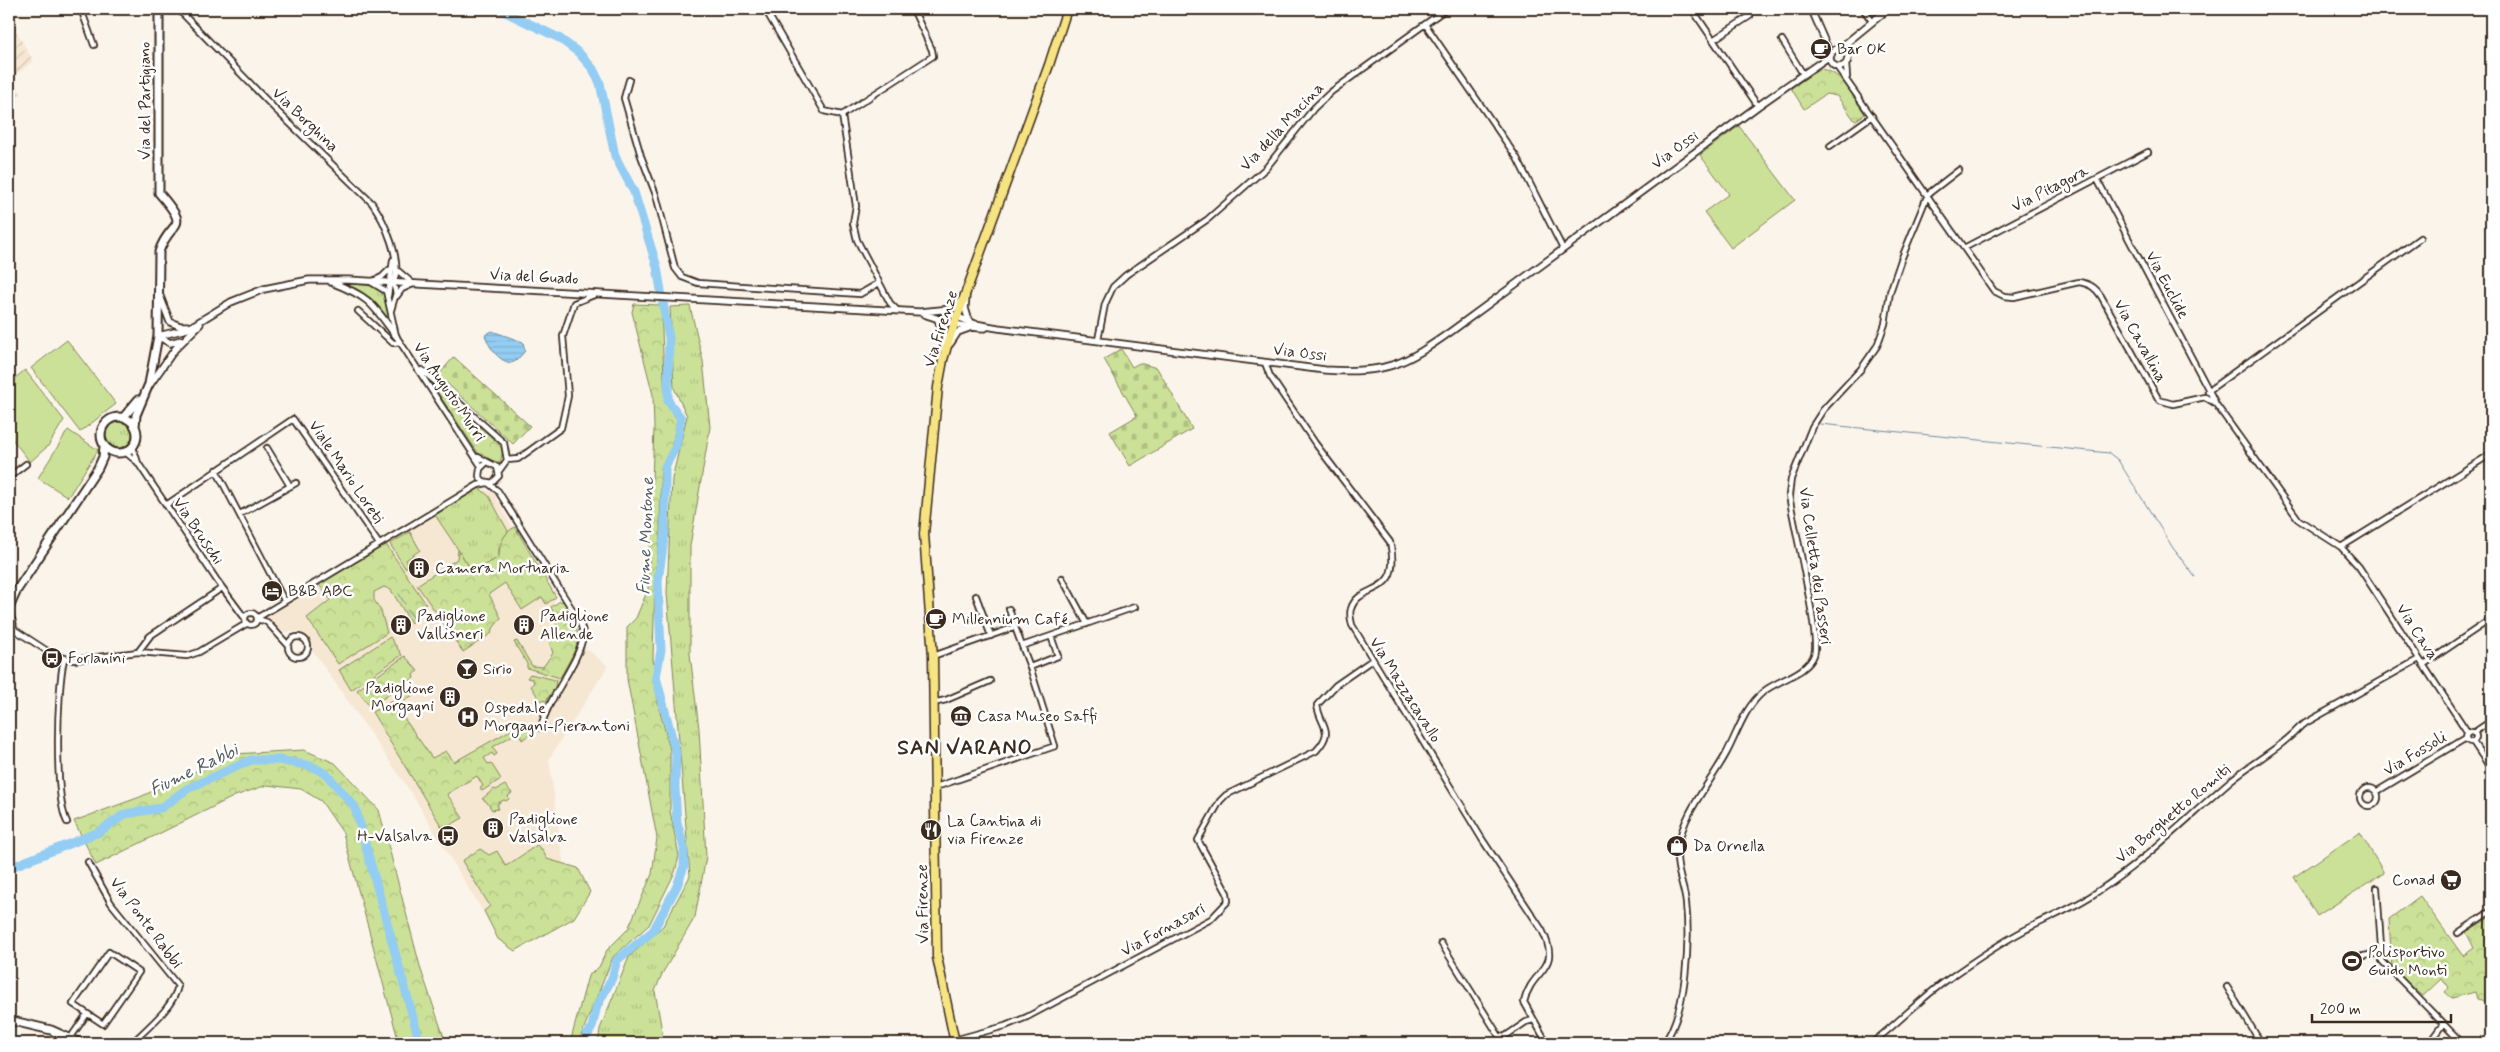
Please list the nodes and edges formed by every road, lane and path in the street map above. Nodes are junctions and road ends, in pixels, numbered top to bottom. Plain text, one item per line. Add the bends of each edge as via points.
1 (81, 9) edge
2 (159, 9) edge
3 (765, 9) edge
4 (913, 9) edge
5 (1067, 9) edge
6 (1446, 9) edge
7 (1692, 9) edge
8 (1811, 9) edge
9 (1863, 9) edge
10 (1888, 9) edge
11 (179, 10) edge
12 (1750, 16) dead end
13 (1872, 21) junction
14 (1425, 24) junction
15 (1852, 37) junction
16 (1713, 40) junction
17 (1782, 40) dead end
18 (94, 45) dead end
19 (1835, 52) junction
20 (1847, 56) junction
21 (1846, 64) junction
22 (1818, 65) junction
23 (1835, 66) junction
24 (1803, 74) junction
25 (1847, 78) junction
26 (629, 80) dead end
27 (1758, 106) junction
28 (842, 115) junction
29 (1872, 116) junction
30 (1830, 146) dead end
31 (2148, 152) dead end
32 (1959, 170) dead end
33 (2097, 179) junction
34 (1928, 194) junction
35 (2420, 238) dead end
36 (1964, 248) junction
37 (1563, 250) junction
38 (393, 257) junction
39 (391, 268) junction
40 (397, 270) junction
41 (326, 280) junction
42 (370, 282) junction
43 (393, 283) junction
44 (879, 283) junction
45 (414, 284) junction
46 (596, 294) junction
47 (966, 295) junction
48 (160, 296) junction
49 (388, 297) junction
50 (395, 298) junction
51 (391, 310) junction
52 (897, 310) junction
53 (358, 311) dead end
54 (943, 311) junction
55 (920, 312) junction
56 (205, 319) junction
57 (938, 320) junction
58 (956, 321) junction
59 (969, 321) junction
60 (194, 325) junction
61 (969, 328) junction
62 (998, 328) junction
63 (158, 336) junction
64 (187, 336) junction
65 (396, 336) junction
66 (1098, 340) junction
67 (400, 342) junction
68 (943, 360) junction
69 (1265, 363) junction
70 (417, 366) junction
71 (152, 370) junction
72 (147, 390) junction
73 (2208, 391) junction
74 (2215, 403) junction
75 (123, 418) junction
76 (136, 428) junction
77 (104, 446) junction
78 (133, 447) junction
79 (267, 448) dead end
80 (125, 452) junction
81 (115, 453) junction
82 (2491, 454) edge
83 (476, 456) junction
84 (506, 462) junction
85 (138, 463) junction
86 (486, 463) junction
87 (26, 464) dead end
88 (481, 466) junction
89 (498, 469) junction
90 (216, 470) junction
91 (94, 475) junction
92 (9, 477) edge
93 (296, 482) dead end
94 (486, 482) junction
95 (494, 482) junction
96 (290, 486) junction
97 (495, 488) junction
98 (166, 505) junction
99 (240, 514) junction
100 (379, 544) junction
101 (2341, 547) junction
102 (1062, 578) dead end
103 (222, 588) junction
104 (17, 590) junction
105 (976, 596) dead end
106 (9, 598) edge
107 (284, 600) junction
108 (1135, 607) dead end
109 (9, 608) edge
110 (1009, 609) dead end
111 (241, 610) junction
112 (9, 615) edge
113 (244, 617) junction
114 (255, 617) junction
115 (2491, 619) edge
116 (12, 624) junction
117 (246, 624) junction
118 (1087, 624) junction
119 (1015, 627) junction
120 (9, 634) edge
121 (278, 634) junction
122 (24, 636) junction
123 (991, 636) junction
124 (1051, 636) junction
125 (291, 639) junction
126 (145, 642) junction
127 (288, 645) junction
128 (1022, 646) junction
129 (138, 652) junction
130 (149, 653) junction
131 (932, 656) junction
132 (2419, 659) junction
133 (64, 660) junction
134 (1372, 660) junction
135 (2423, 665) junction
136 (1030, 667) junction
137 (990, 681) dead end
138 (933, 703) junction
139 (2491, 721) edge
140 (541, 728) dead end
141 (2469, 734) junction
142 (2473, 742) junction
143 (2491, 769) edge
144 (936, 786) junction
145 (2376, 792) junction
146 (67, 822) dead end
147 (88, 862) dead end
148 (2377, 888) dead end
149 (2491, 911) edge
150 (2458, 933) dead end
151 (1441, 943) dead end
152 (2381, 953) junction
153 (2358, 957) dead end
154 (2228, 987) dead end
155 (87, 1014) junction
156 (9, 1020) edge
157 (1534, 1020) junction
158 (2443, 1024) junction
159 (70, 1038) junction
160 (954, 1042) edge
161 (80, 1043) edge
162 (132, 1043) edge
163 (1547, 1043) edge
164 (1664, 1043) edge
165 (1872, 1043) edge
166 (2261, 1043) edge
167 (2429, 1043) edge
168 (2462, 1043) edge

1 - 18 street
2 - 11 street, Via Borghina
2 - 48 main road, Via del Partigiano via 158,194 177,216 175,228 159,252
3 - 28 street via 824,111
4 - 28 street via 933,56
5 - 47 main road, Via Firenze
6 - 14 street, Via della Macina
7 - 16 street
8 - 19 street via 1827,44
9 - 13 street
10 - 13 street, Via Ossi
11 - 38 street, Via Borghina via 372,203 392,241
12 - 16 street
13 - 15 street, Via Ossi
14 - 37 street via 1517,158
14 - 66 street, Via della Macina via 1331,92 1314,108 1266,168 1208,219 1113,287 1105,304
15 - 19 street, Via Ossi
15 - 20 street
16 - 27 street
17 - 24 street
19 - 20 street via 1844,52
19 - 22 street, Via Ossi
19 - 23 street
20 - 21 street
21 - 23 street
21 - 25 street, Via Cavallina
22 - 23 street
22 - 24 street, Via Ossi
23 - 25 street, Via Cavallina
24 - 27 street, Via Ossi
25 - 29 street, Via Cavallina
26 - 44 street via 624,98 675,268 682,277 698,284 860,294
27 - 37 street, Via Ossi
28 - 44 street via 856,206 853,223 857,240
29 - 30 street
29 - 34 street, Via Cavallina
31 - 33 street, Via Pitagora
32 - 34 street
33 - 36 street, Via Pitagora
33 - 73 street, Via Euclide
34 - 36 street, Via Cavallina
34 - 164 street, Via Celletta dei Passeri via 1890,292 1885,324 1877,346 1812,427 1791,479 1789,495 1812,616 1816,644 1814,655 1808,664 1762,693 1743,718 1727,753 1683,826 1677,864 1686,903 1686,974 1683,994
35 - 73 street
36 - 74 street, Via Cavallina via 1986,282 2004,296 2014,297 2079,282 2088,283 2101,296 2159,400 2173,404 2205,397
37 - 69 street, Via Ossi via 1421,354 1393,367 1352,372
38 - 39 street, Via Borghina
38 - 40 street, Via Borghina
39 - 42 street
39 - 43 street, Via Borghina
40 - 43 street
40 - 45 street
41 - 42 street, Via del Guado
41 - 56 street, Via del Guado via 264,288 231,302
41 - 65 street via 364,296
42 - 43 street, Via del Guado
42 - 49 street via 381,287
43 - 45 street, Via del Guado
43 - 49 street, Via Augusto Murri
43 - 50 street, Via Augusto Murri
44 - 52 street
45 - 46 street, Via del Guado
45 - 50 street via 402,289
46 - 52 street, Via del Guado
46 - 84 street via 574,303 563,336 568,396 561,428 518,459
47 - 54 street, Via del Guado via 958,305
47 - 58 main road, Via Firenze
47 - 59 street
48 - 60 street via 170,322 180,326
48 - 63 main road
49 - 51 street, Via Augusto Murri
50 - 51 street, Via Augusto Murri
51 - 65 street, Via Augusto Murri
52 - 55 street, Via del Guado
53 - 67 street, Via Augusto Murri via 392,343
54 - 55 street, Via del Guado
54 - 58 street, Via del Guado
55 - 57 street, Via del Guado
56 - 60 street, Via del Guado
56 - 64 street
57 - 58 street, Via del Guado
57 - 68 street via 945,336
58 - 59 street, Via Ossi
58 - 61 street, Via Ossi
58 - 68 main road, Via Firenze
59 - 62 street, Via Ossi
60 - 63 street, Via del Guado
61 - 62 street, Via Ossi
61 - 68 street via 953,338
62 - 66 street, Via Ossi
63 - 64 street via 170,343 177,343
63 - 71 main road
64 - 72 street
65 - 67 street, Via Augusto Murri
66 - 69 street, Via Ossi
67 - 70 street, Via Augusto Murri
68 - 131 main road, Via Firenze via 924,534
69 - 134 street, Via Mazzacavallo via 1270,376 1315,442 1390,542 1394,559 1391,574 1382,585 1355,601 1350,610 1352,625
70 - 83 street, Via Augusto Murri
70 - 84 street via 504,443
71 - 72 main road
71 - 75 main road via 134,406
72 - 76 main road via 136,415
73 - 74 street, Via Euclide
74 - 101 street via 2299,520
75 - 76 main road
75 - 77 main road via 112,419 104,426 101,436
76 - 78 main road via 137,438
77 - 81 main road
77 - 91 main road via 104,456
78 - 80 main road
78 - 85 street, Via Bruschi
79 - 96 street
80 - 81 main road
80 - 85 street, Via Bruschi
81 - 91 main road
82 - 101 street
83 - 86 street
83 - 88 street, Via Augusto Murri
84 - 89 street
85 - 98 street, Via Bruschi
86 - 88 street
86 - 89 street via 492,463
87 - 92 street
88 - 94 street via 479,472
89 - 95 street
90 - 98 street, Viale Mario Loreti
90 - 99 street
90 - 100 street, Viale Mario Loreti via 294,419
91 - 104 main road
93 - 96 street
94 - 95 street
94 - 97 street
94 - 100 street
95 - 97 street
96 - 99 street
97 - 140 street via 577,617 584,634
98 - 103 street, Via Bruschi
99 - 107 street
100 - 107 street
101 - 132 street, Via Cava via 2359,567
102 - 118 street
103 - 111 street, Via Bruschi
103 - 126 street
104 - 106 main road
104 - 109 main road
105 - 123 street
107 - 114 street
108 - 118 street
110 - 119 street
111 - 113 street, Via Bruschi
111 - 114 street
112 - 116 main road
113 - 114 street
113 - 117 street, Via Bruschi
114 - 117 street via 251,625
114 - 121 street
115 - 135 street
116 - 120 main road
116 - 122 street
117 - 130 street via 193,654 175,657
118 - 124 street
119 - 123 street
119 - 128 street
120 - 122 street
121 - 125 street
121 - 127 street
122 - 133 street
123 - 131 street
124 - 128 street
124 - 136 street via 1058,656
125 - 127 street
125 - 127 street via 298,637 303,640 308,645 307,652 303,656 294,655
126 - 129 street
126 - 130 street
128 - 136 street
129 - 130 street
129 - 133 street
131 - 138 main road, Via Firenze
132 - 135 street, Via Cava
132 - 165 street, Via Borghetto Romiti via 2302,725 2288,740 2232,779 2158,847 2116,879 1949,978
133 - 146 street via 58,790
134 - 157 street, Via Mazzacavallo via 1550,945 1547,965 1527,988 1524,1002
134 - 160 street, Via Fornasari via 1317,704 1327,732 1316,751 1226,795 1205,825 1198,840 1227,893 1228,901 1221,910 1211,919 1027,1017
135 - 141 street, Via Cava
136 - 144 street via 1055,746
137 - 138 street
138 - 144 main road, Via Firenze
139 - 141 street, Via Fossoli
141 - 142 street via 2469,742
141 - 142 street via 2476,736
141 - 145 street, Via Fossoli
142 - 143 street
144 - 160 main road, Via Firenze via 937,957
145 - 145 street, Via Fossoli via 2372,788 2364,789 2360,801 2365,805 2374,804
147 - 162 street, Via Ponte Rabbi via 111,903 178,986 169,1004
148 - 152 street
149 - 150 street
151 - 157 street via 1499,1036 1504,1037
152 - 153 street
152 - 158 street via 2382,961
154 - 166 street
155 - 155 street via 103,1024 139,972 109,952 73,1004
155 - 159 street
156 - 159 main road
157 - 163 street, Via Mazzacavallo
158 - 167 street
158 - 168 street
159 - 161 main road

